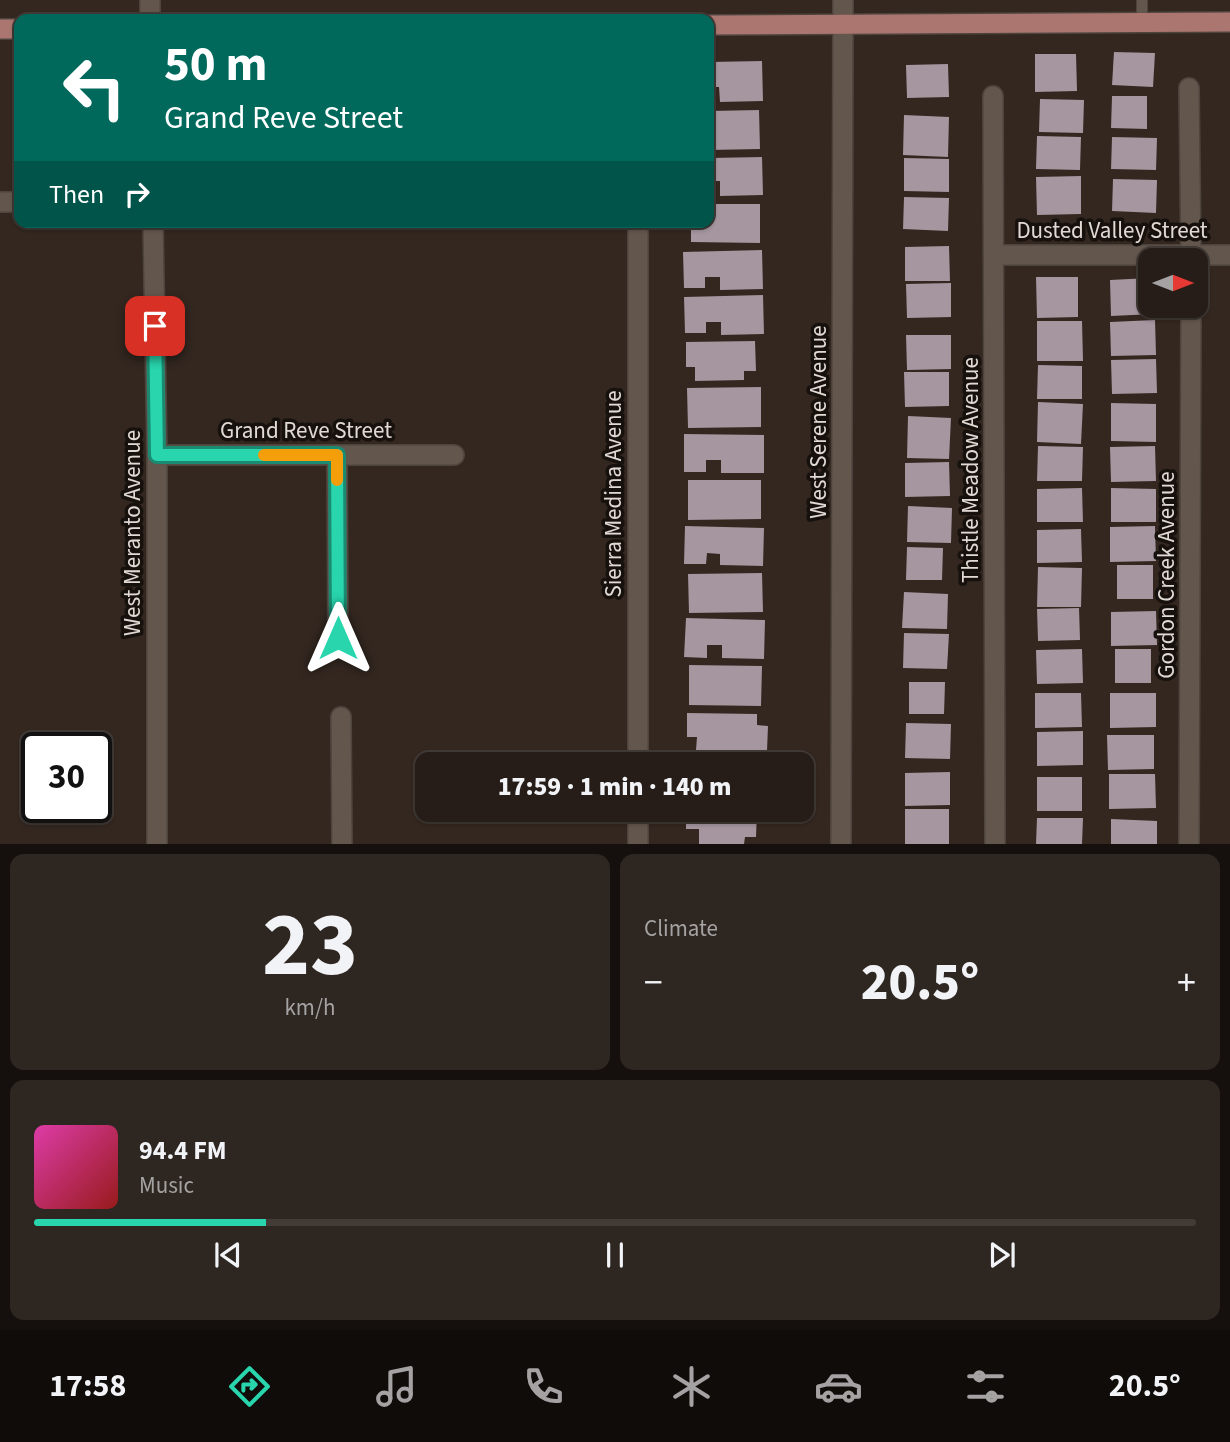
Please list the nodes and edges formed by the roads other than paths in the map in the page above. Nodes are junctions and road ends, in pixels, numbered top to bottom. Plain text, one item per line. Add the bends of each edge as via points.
1 (843, 0) edge
2 (1142, 0) edge
3 (1142, 22) junction
4 (1230, 22) edge
5 (842, 24) junction
6 (714, 25) edge
7 (1189, 88) dead end
8 (993, 96) dead end
9 (153, 228) edge
10 (638, 228) edge
11 (1191, 248) edge
12 (994, 255) junction
13 (1230, 255) edge
14 (1138, 257) edge
15 (1208, 257) edge
16 (1191, 318) edge
17 (157, 455) junction
18 (337, 455) junction
19 (454, 455) dead end
20 (338, 638) dead end
21 (341, 717) dead end
22 (638, 752) edge
23 (638, 822) edge
24 (157, 844) edge
25 (342, 844) edge
26 (638, 844) edge
27 (841, 844) edge
28 (995, 844) edge
29 (1189, 844) edge

1 - 5 street, West Serene Avenue
2 - 3 lane
3 - 4 main road
3 - 5 main road
5 - 6 main road
5 - 27 street, West Serene Avenue
7 - 11 street
8 - 12 street, Thistle Meadow Avenue
9 - 17 street, West Meranto Avenue
10 - 22 street, Sierra Medina Avenue
12 - 14 street, Dusted Valley Street
12 - 28 street, Thistle Meadow Avenue
13 - 15 street, Dusted Valley Street
16 - 29 street, Gordon Creek Avenue
17 - 18 street, Grand Reve Street
17 - 24 street, West Meranto Avenue
18 - 19 street, Grand Reve Street
18 - 20 street
21 - 25 street
23 - 26 street

